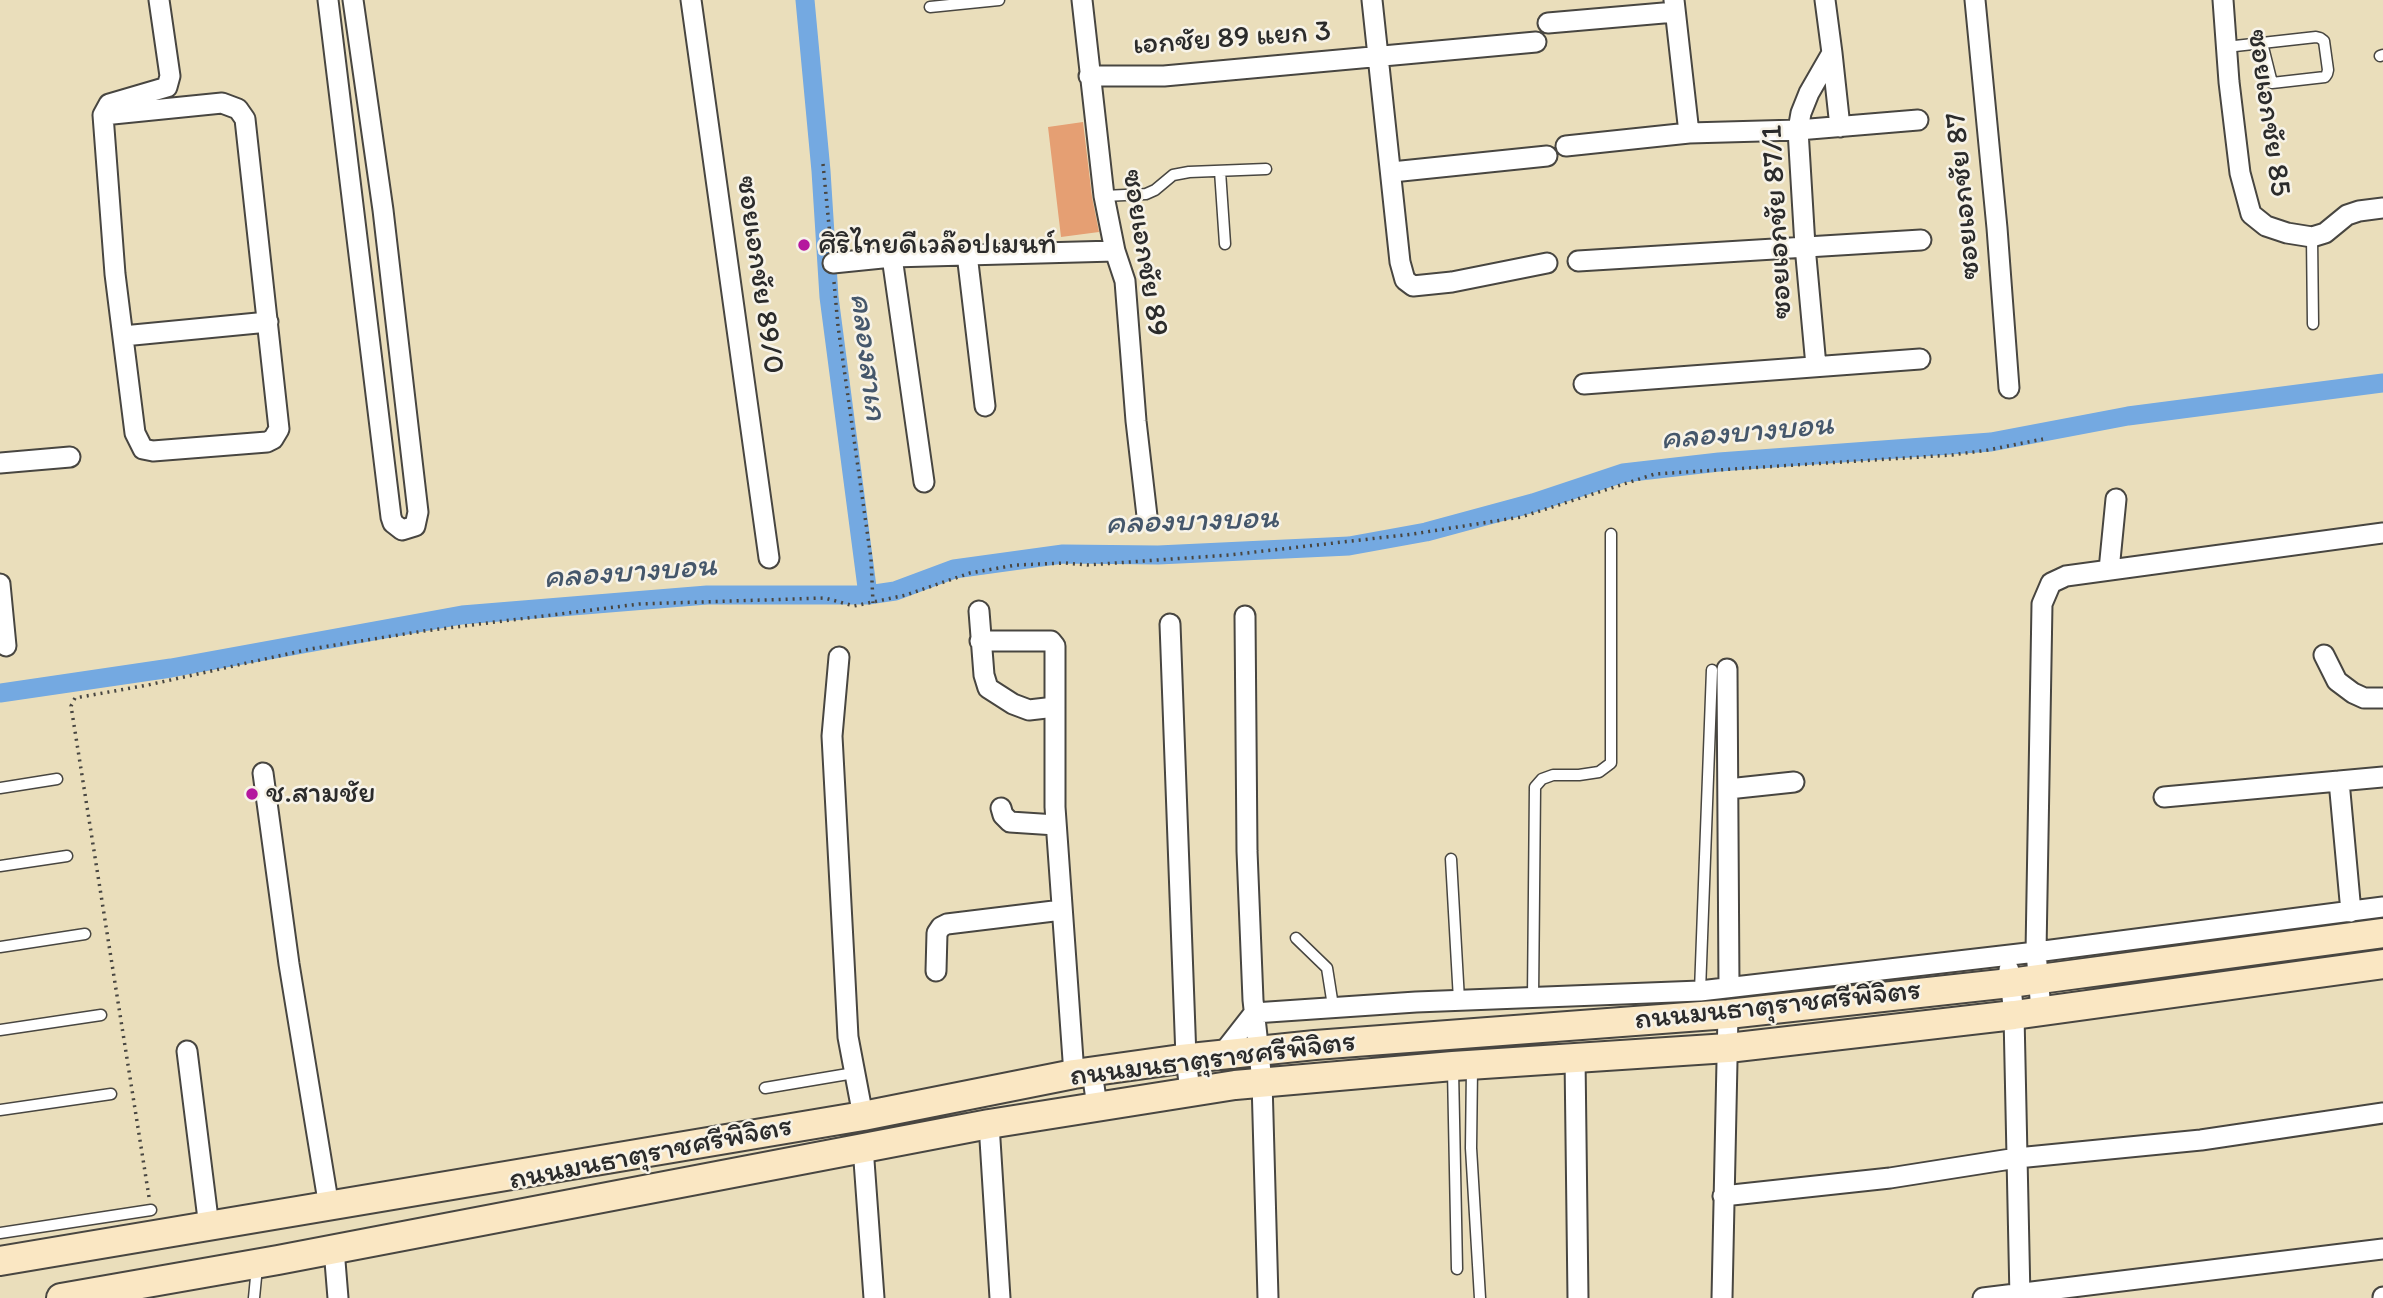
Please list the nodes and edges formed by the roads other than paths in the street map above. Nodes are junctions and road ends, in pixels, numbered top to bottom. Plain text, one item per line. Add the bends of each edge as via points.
1 (159, 0) edge
2 (328, 0) edge
3 (353, 0) edge
4 (691, 0) edge
5 (999, 0) edge
6 (1082, 0) edge
7 (1372, 0) edge
8 (1825, 0) edge
9 (1975, 0) edge
10 (2223, 0) edge
11 (1675, 6) edge
12 (930, 7) dead end
13 (1548, 23) dead end
14 (1536, 42) dead end
15 (2262, 43) junction
16 (2227, 47) junction
17 (1832, 53) junction
18 (1379, 58) junction
19 (1089, 76) junction
20 (103, 115) junction
21 (1919, 120) dead end
22 (1840, 127) junction
23 (1798, 131) junction
24 (1689, 134) junction
25 (1566, 146) dead end
26 (1547, 156) dead end
27 (1266, 169) dead end
28 (1220, 171) junction
29 (1392, 172) junction
30 (1104, 196) junction
31 (2383, 208) edge
32 (2312, 237) junction
33 (1921, 240) dead end
34 (1224, 244) dead end
35 (1805, 246) junction
36 (1115, 251) junction
37 (967, 254) junction
38 (892, 257) junction
39 (1578, 261) dead end
40 (833, 263) road end
41 (1547, 263) dead end
42 (268, 323) junction
43 (2313, 324) dead end
44 (123, 336) junction
45 (1920, 359) dead end
46 (1816, 366) junction
47 (1584, 384) dead end
48 (2009, 388) dead end
49 (985, 406) dead end
50 (70, 457) dead end
51 (0, 463) edge
52 (924, 482) dead end
53 (2116, 499) dead end
54 (1147, 516) dead end
55 (2383, 533) edge
56 (1611, 534) dead end
57 (769, 558) dead end
58 (2109, 570) junction
59 (0, 584) edge
60 (979, 611) dead end
61 (1245, 616) dead end
62 (1170, 624) dead end
63 (981, 641) junction
64 (6, 646) dead end
65 (2324, 655) dead end
66 (839, 657) dead end
67 (1720, 669) joint
68 (2383, 698) edge
69 (1055, 708) junction
70 (262, 773) dead end
71 (2383, 777) edge
72 (57, 779) dead end
73 (2339, 781) junction
74 (1794, 782) dead end
75 (0, 788) edge
76 (1728, 789) junction
77 (2164, 797) dead end
78 (1001, 808) dead end
79 (1056, 825) junction
80 (67, 856) dead end
81 (1451, 859) dead end
82 (0, 866) edge
83 (2383, 907) edge
84 (1062, 909) junction
85 (2351, 912) junction
86 (2383, 933) edge
87 (85, 934) dead end
88 (1296, 938) dead end
89 (0, 947) edge
90 (2036, 951) junction
91 (2008, 954) junction
92 (2383, 964) edge
93 (936, 971) dead end
94 (2039, 979) junction
95 (2010, 983) junction
96 (1533, 998) junction
97 (1459, 1000) junction
98 (1333, 1006) junction
99 (1254, 1013) junction
100 (2028, 1013) junction
101 (101, 1015) dead end
102 (1711, 1021) junction
103 (0, 1030) edge
104 (1259, 1050) junction
105 (187, 1051) dead end
106 (1222, 1054) junction
107 (1575, 1057) junction
108 (1186, 1058) junction
109 (1463, 1065) junction
110 (854, 1073) junction
111 (1083, 1073) junction
112 (1262, 1081) junction
113 (765, 1088) dead end
114 (1190, 1091) junction
115 (111, 1094) dead end
116 (1097, 1106) junction
117 (0, 1110) edge
118 (2383, 1113) edge
119 (863, 1116) junction
120 (989, 1124) junction
121 (863, 1147) junction
122 (2017, 1158) junction
123 (1723, 1196) junction
124 (329, 1206) junction
125 (151, 1210) road end
126 (209, 1227) junction
127 (0, 1233) edge
128 (334, 1249) junction
129 (2383, 1249) edge
130 (0, 1261) edge
131 (257, 1263) junction
132 (1457, 1269) dead end
133 (2020, 1296) edge
134 (61, 1298) edge
135 (254, 1298) edge
136 (338, 1298) edge
137 (874, 1298) edge
138 (1000, 1298) edge
139 (1268, 1298) edge
140 (1480, 1298) edge
141 (1578, 1298) edge
142 (1722, 1298) edge
143 (1983, 1298) edge

1 - 20 street via 170,76 167,88 109,103
2 - 3 street via 391,517 402,530 415,526 418,512
4 - 57 street, ซอยเอกชัย 89/0
5 - 12 lane
6 - 19 street, ซอยเอกชัย 89
7 - 18 street
8 - 17 street
9 - 48 street, ซอยเอกชัย 87
10 - 16 street, ซอยเอกชัย 85
11 - 13 street
11 - 24 street
14 - 18 street, เอกชัย 89 แยก 3
15 - 15 lane via 2320,38 2327,74 2272,83
15 - 16 lane
16 - 32 street, ซอยเอกชัย 85 via 2240,173 2250,214 2266,226
17 - 22 street
17 - 23 street, ซอยเอกชัย 87/1 via 1808,93
18 - 19 street, เอกชัย 89 แยก 3 via 1164,76
18 - 29 street
19 - 30 street, ซอยเอกชัย 89
20 - 42 street via 222,103 238,109 245,119
20 - 44 street
21 - 22 street
22 - 23 street
23 - 24 street
23 - 35 street, ซอยเอกชัย 87/1
24 - 25 street
26 - 29 street
27 - 28 lane
28 - 30 lane via 1173,175 1146,194
28 - 34 lane
29 - 41 street via 1400,262 1410,286
30 - 36 street, ซอยเอกชัย 89
31 - 32 street via 2347,215 2325,233
32 - 43 lane
33 - 35 street
35 - 39 street
35 - 46 street, ซอยเอกชัย 87/1
36 - 37 street
36 - 54 street, ซอยเอกชัย 89 via 1125,281
37 - 38 street
37 - 49 street
38 - 40 street
38 - 52 street
42 - 44 street
42 - 44 street via 279,429 267,442 143,449 135,433
45 - 46 street
46 - 47 street
50 - 51 street
53 - 58 street
55 - 58 street
56 - 96 lane via 1611,763 1599,772 1553,775 1535,787
58 - 90 street via 2066,576 2051,583 2042,604
59 - 64 street
60 - 63 street
61 - 99 street
62 - 108 street
63 - 69 street via 988,688 1029,710
63 - 69 street via 1054,643
65 - 68 street via 2345,687 2364,698
66 - 110 street via 832,736 848,1037
67 - 76 street
67 - 102 lane
69 - 79 street
70 - 124 street
71 - 73 street
72 - 75 lane
73 - 77 street
73 - 85 street
74 - 76 street
76 - 102 street
78 - 79 street via 1010,822
79 - 84 street
80 - 82 lane
81 - 97 lane
83 - 85 street, ถนนมนธาตุราชศรีพิจิตร
84 - 93 street via 947,924 937,933
84 - 111 street
85 - 90 street, ถนนมนธาตุราชศรีพิจิตร
86 - 94 street, ถนนมนธาตุราชศรีพิจิตร
87 - 89 lane
88 - 98 lane via 1327,968
90 - 91 street, ถนนมนธาตุราชศรีพิจิตร
90 - 94 street
91 - 95 street
91 - 102 street, ถนนมนธาตุราชศรีพิจิตร
92 - 100 street, ถนนมนธาตุราชศรีพิจิตร
94 - 95 street, ถนนมนธาตุราชศรีพิจิตร
94 - 100 street
95 - 100 street
95 - 102 street, ถนนมนธาตุราชศรีพิจิตร
96 - 97 street, ถนนมนธาตุราชศรีพิจิตร
96 - 102 street, ถนนมนธาตุราชศรีพิจิตร
97 - 98 street, ถนนมนธาตุราชศรีพิจิตร
98 - 99 street, ถนนมนธาตุราชศรีพิจิตร
99 - 104 street
99 - 106 street, ถนนมนธาตุราชศรีพิจิตร
100 - 102 street, ถนนมนธาตุราชศรีพิจิตร
100 - 122 street
101 - 103 lane
102 - 104 street, ถนนมนธาตุราชศรีพิจิตร
102 - 107 street, ถนนมนธาตุราชศรีพิจิตร
102 - 123 street
104 - 106 street, ถนนมนธาตุราชศรีพิจิตร
104 - 112 street
105 - 126 street
106 - 108 street, ถนนมนธาตุราชศรีพิจิตร
107 - 109 street, ถนนมนธาตุราชศรีพิจิตร
107 - 141 street
108 - 111 street, ถนนมนธาตุราชศรีพิจิตร
108 - 114 street
109 - 112 street, ถนนมนธาตุราชศรีพิจิตร
109 - 132 lane
109 - 140 lane
110 - 113 lane
110 - 119 street
111 - 116 street
111 - 119 street, ถนนมนธาตุราชศรีพิจิตร
112 - 114 street, ถนนมนธาตุราชศรีพิจิตร
112 - 139 street
114 - 116 street, ถนนมนธาตุราชศรีพิจิตร
115 - 117 lane
116 - 120 street, ถนนมนธาตุราชศรีพิจิตร
118 - 122 street via 2201,1140
119 - 124 street, ถนนมนธาตุราชศรีพิจิตร
120 - 121 street, ถนนมนธาตุราชศรีพิจิตร
120 - 138 street
121 - 128 street, ถนนมนธาตุราชศรีพิจิตร
121 - 137 street
122 - 123 street via 1890,1178
122 - 133 street
123 - 142 street
124 - 126 street, ถนนมนธาตุราชศรีพิจิตร
125 - 127 lane
126 - 130 street, ถนนมนธาตุราชศรีพิจิตร
128 - 131 street, ถนนมนธาตุราชศรีพิจิตร
128 - 136 street
129 - 133 street
131 - 134 street, ถนนมนธาตุราชศรีพิจิตร
131 - 135 lane
133 - 143 street

